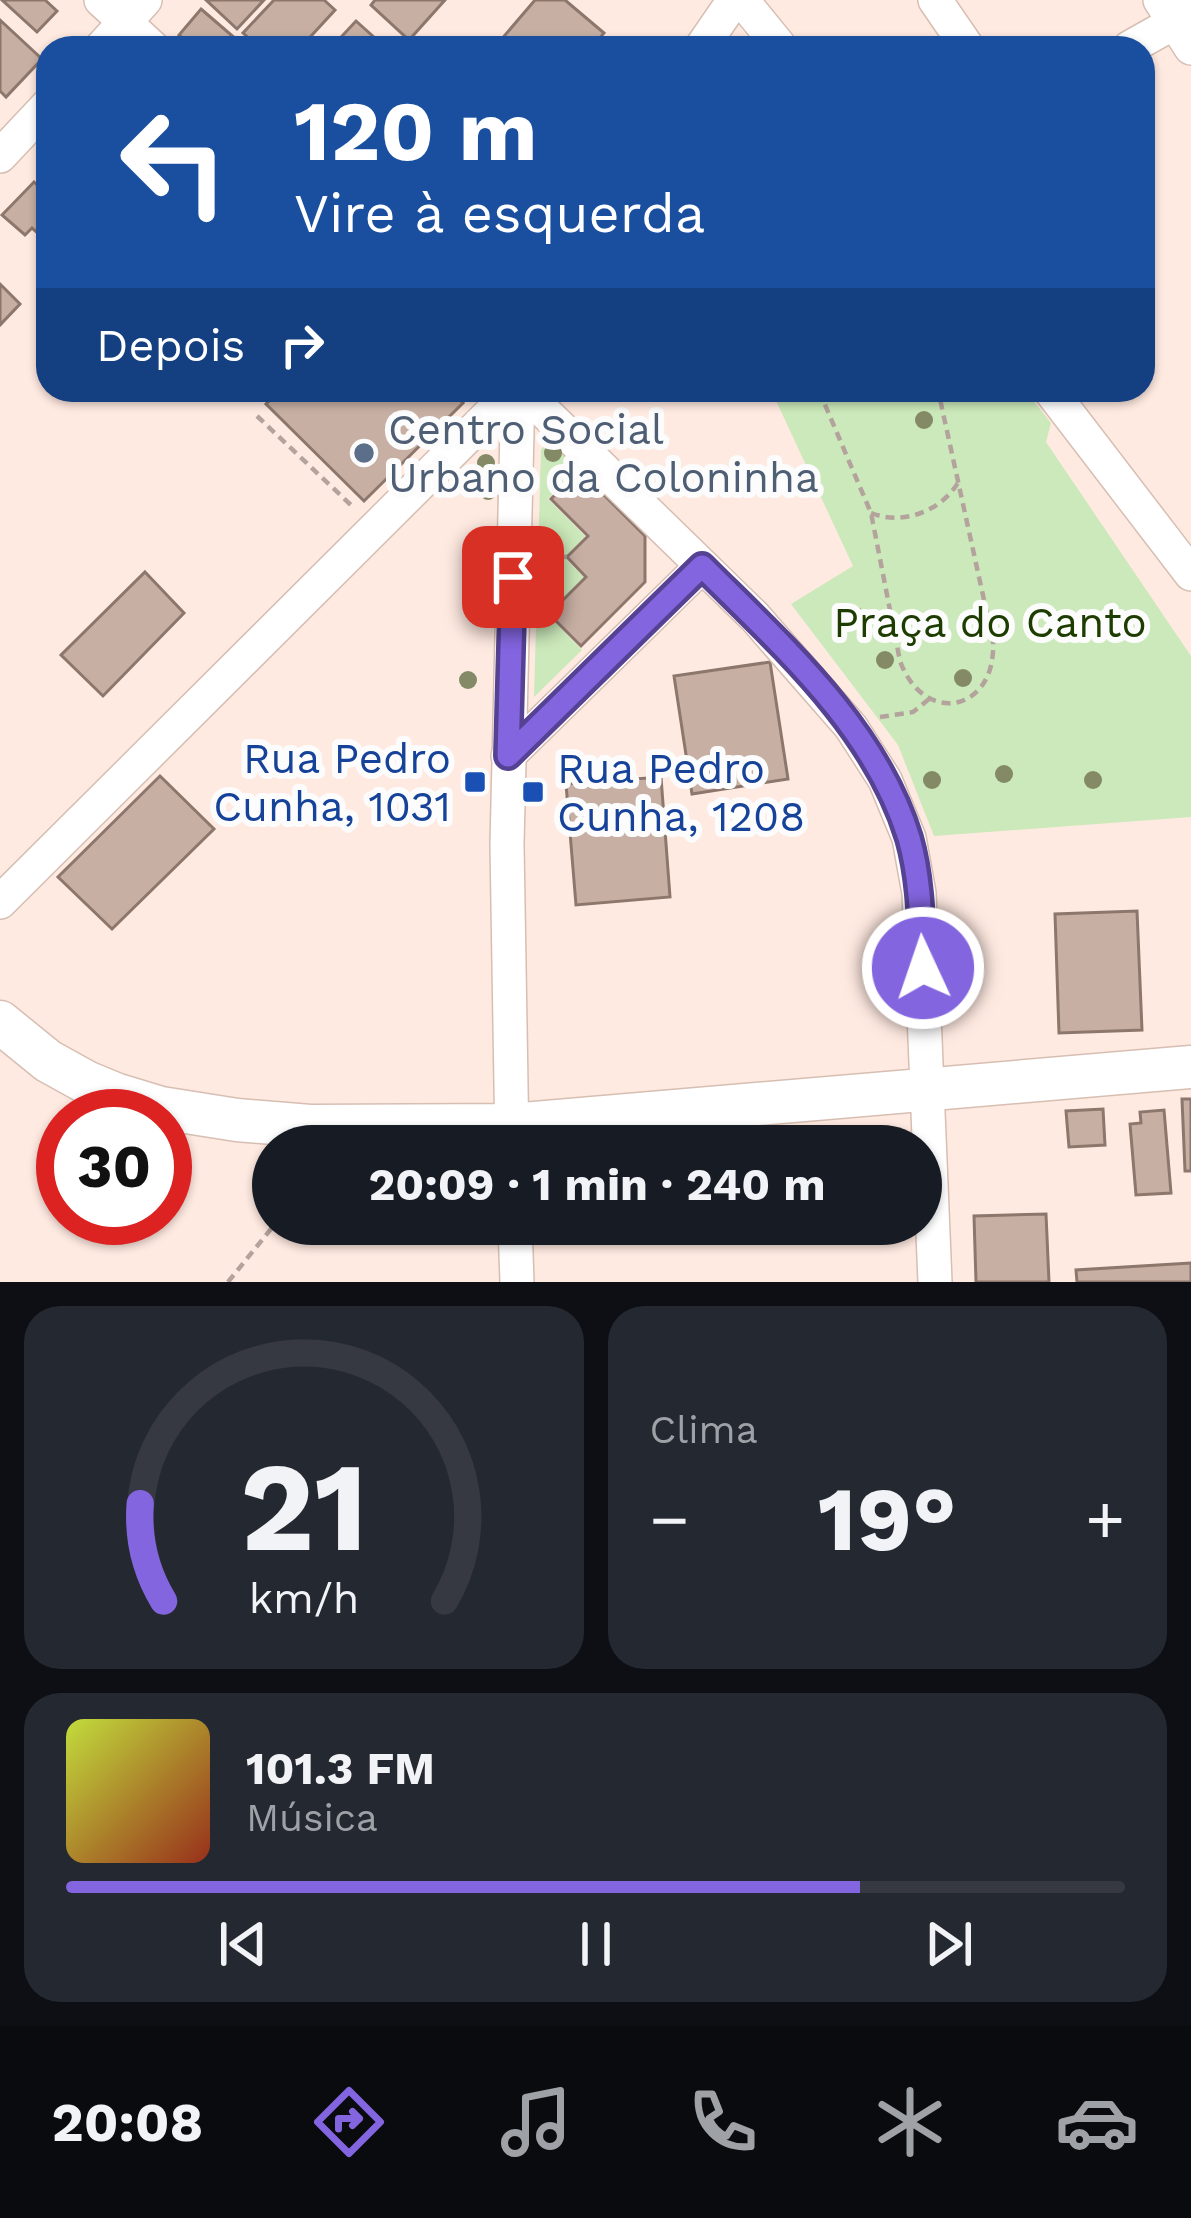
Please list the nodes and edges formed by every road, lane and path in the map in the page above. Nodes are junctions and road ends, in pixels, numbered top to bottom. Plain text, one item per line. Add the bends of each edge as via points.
1 (738, 0) edge
2 (935, 0) edge
3 (124, 7) edge
4 (1179, 21) edge
5 (108, 36) edge
6 (145, 36) edge
7 (710, 36) edge
8 (770, 36) edge
9 (960, 36) edge
10 (1152, 36) edge
11 (36, 118) edge
12 (0, 156) edge
13 (506, 402) edge
14 (518, 402) edge
15 (531, 402) edge
16 (824, 402) edge
17 (941, 402) edge
18 (1059, 402) edge
19 (257, 416) dead end
20 (959, 482) junction
21 (871, 513) junction
22 (363, 517) dead end
23 (527, 554) dead end
24 (567, 557) dead end
25 (1188, 565) edge
26 (702, 566) junction
27 (929, 698) junction
28 (877, 718) dead end
29 (508, 756) junction
30 (0, 902) edge
31 (4, 1033) edge
32 (1191, 1066) edge
33 (929, 1090) junction
34 (298, 1125) edge
35 (512, 1125) edge
36 (612, 1125) edge
37 (258, 1245) edge
38 (516, 1245) edge
39 (228, 1282) edge
40 (517, 1282) edge
41 (935, 1282) edge

1 - 7 street
1 - 8 street
2 - 9 street
3 - 5 street
3 - 6 street
4 - 10 street
11 - 12 street
13 - 30 street
14 - 29 street
15 - 26 street
16 - 21 path
17 - 20 path
18 - 25 street
19 - 22 path
20 - 21 path via 927,511
20 - 27 path via 994,657 976,694 949,704
21 - 27 path via 905,677
23 - 24 path
26 - 29 street
26 - 33 street via 812,679 885,780 920,893
27 - 28 path via 913,712
29 - 35 street
31 - 34 main road via 86,1082 161,1108
32 - 33 main road
33 - 36 main road
33 - 41 street
37 - 39 path
38 - 40 street

